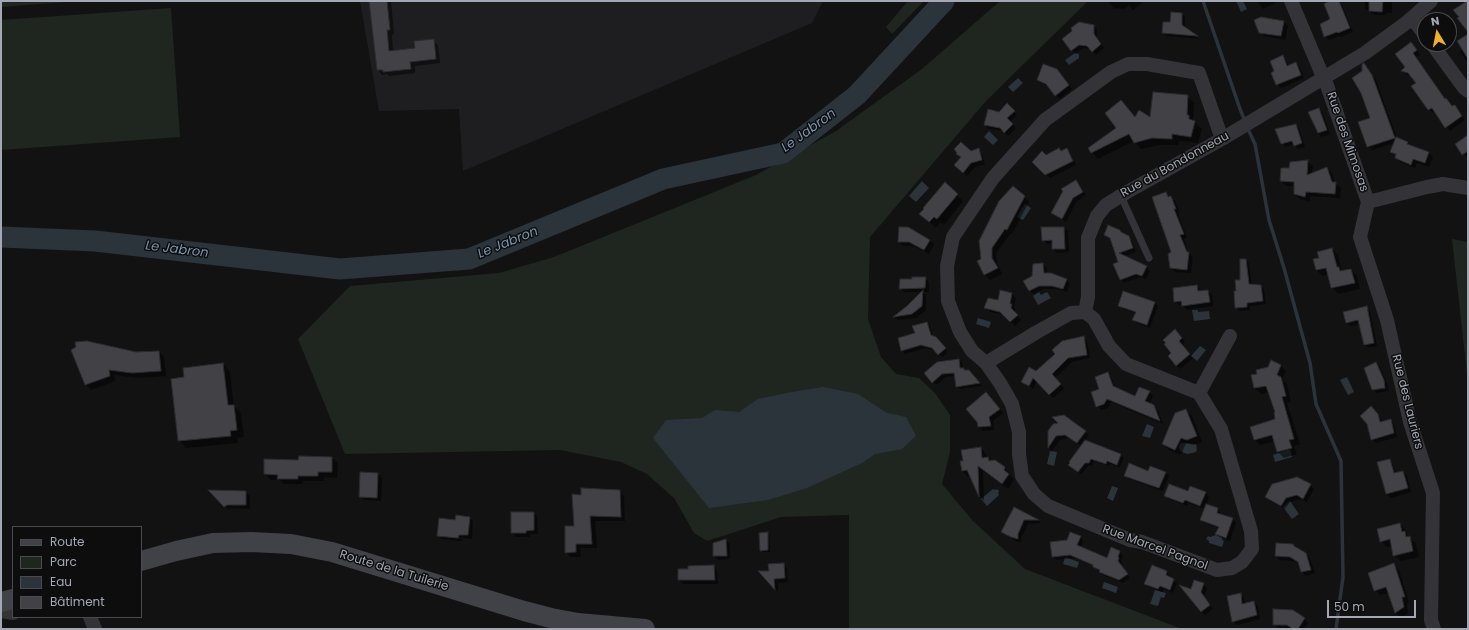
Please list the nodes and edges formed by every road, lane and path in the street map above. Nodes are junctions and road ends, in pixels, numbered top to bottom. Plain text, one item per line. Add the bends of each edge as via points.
1 (1291, 1) edge
2 (1431, 1) edge
3 (1412, 18) junction
4 (1417, 25) edge
5 (1438, 52) edge
6 (1324, 77) junction
7 (1468, 91) edge
8 (1222, 139) junction
9 (1468, 188) edge
10 (1121, 196) junction
11 (1368, 202) junction
12 (1150, 258) dead end
13 (1086, 312) junction
14 (1230, 336) dead end
15 (986, 363) junction
16 (1199, 393) junction
17 (142, 561) edge
18 (12, 599) edge
19 (1, 602) edge
20 (1, 611) edge
21 (12, 613) edge
22 (90, 618) edge
23 (95, 629) edge
24 (644, 629) edge
25 (1434, 629) edge

1 - 6 street, Rue des Mimosas
2 - 3 street, Rue du Bondonneau
3 - 4 street
3 - 6 street, Rue du Bondonneau via 1365,54
5 - 7 street
6 - 8 street, Rue du Bondonneau
6 - 11 street, Rue des Mimosas
8 - 10 street, Rue du Bondonneau
8 - 15 street, Rue Marcel Pagnol via 1199,72 1147,64 1128,64 1111,72 1045,120 993,178 953,237 947,266 948,301 960,332 972,351
9 - 11 street, Rue des Mimosas via 1443,184
10 - 12 lane
10 - 13 street, Rue du Bondonneau via 1106,205 1097,216 1088,238
11 - 25 street, Rue des Lauriers via 1360,237 1387,320 1410,422 1433,493 1431,620
13 - 15 street via 1071,313
13 - 16 street via 1094,319 1109,346 1126,364
14 - 16 street
15 - 16 street, Rue Marcel Pagnol via 1012,404 1018,432 1022,476 1034,494 1048,506 1130,540 1142,542 1217,570 1232,568 1242,562 1252,549 1251,531 1220,429
17 - 24 main road, Route de la Tuilerie via 213,543 291,544 332,552 551,618
18 - 19 main road
20 - 21 street
22 - 23 street

